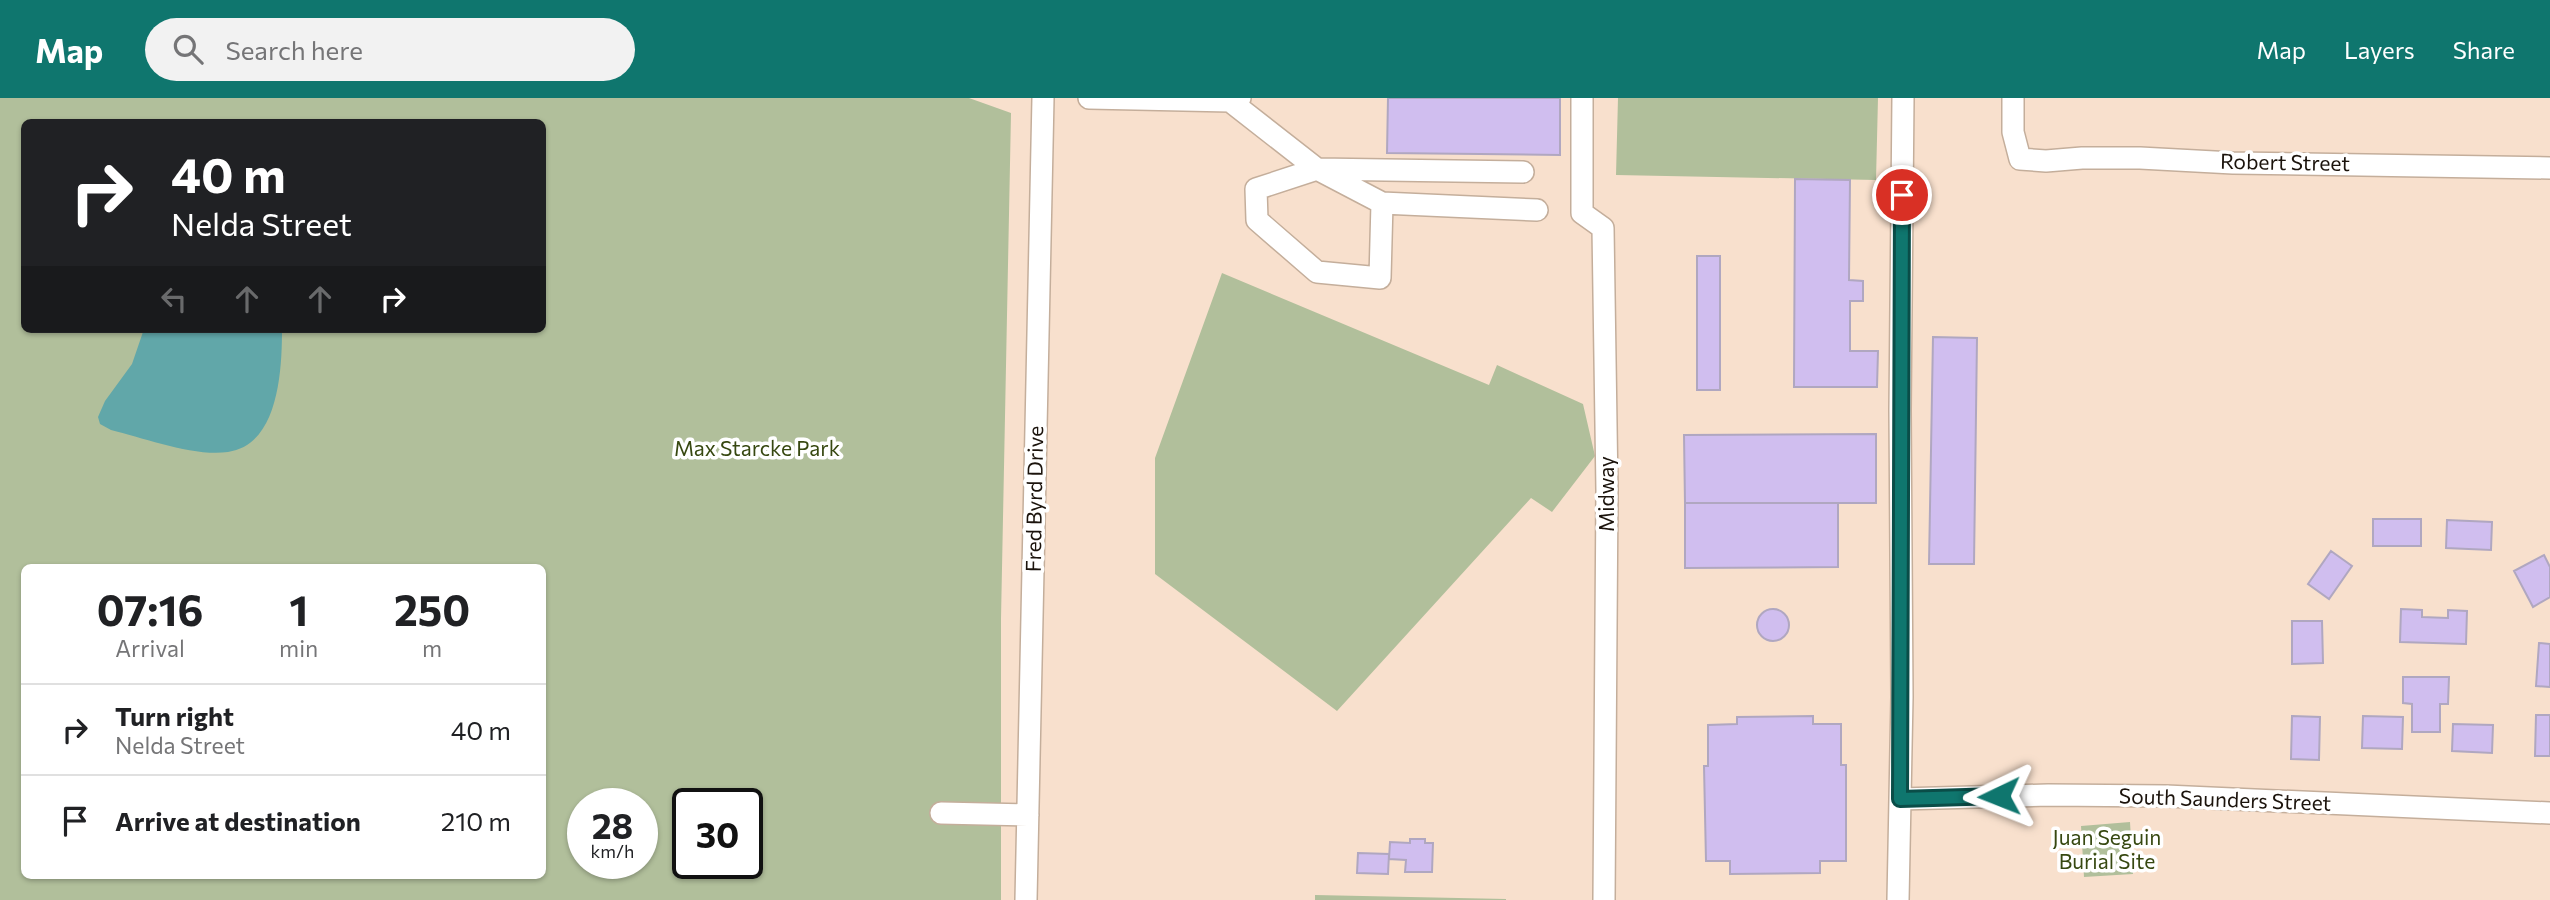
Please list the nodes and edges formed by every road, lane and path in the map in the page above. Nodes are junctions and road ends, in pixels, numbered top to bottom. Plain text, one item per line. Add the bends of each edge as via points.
1 (1043, 98) edge
2 (1088, 98) edge
3 (1582, 98) edge
4 (1903, 98) edge
5 (2013, 98) edge
6 (1234, 99) edge
7 (2550, 168) edge
8 (1317, 169) junction
9 (1523, 172) dead end
10 (1382, 203) junction
11 (1537, 210) dead end
12 (1900, 799) junction
13 (941, 813) dead end
14 (2550, 813) edge
15 (1028, 814) junction
16 (1026, 900) edge
17 (1604, 900) edge
18 (1898, 900) edge

1 - 15 street, Fred Byrd Drive
2 - 6 street
3 - 17 street, Midway via 1582,213 1603,228 1607,480
4 - 12 street
5 - 7 street, Robert Street via 2013,132 2020,159
6 - 8 street
8 - 9 street
8 - 10 street
8 - 10 street via 1256,189 1257,220 1317,272 1380,278
10 - 11 street
12 - 14 street, South Saunders Street via 2166,796
12 - 18 street
13 - 15 street
15 - 16 street, Fred Byrd Drive

